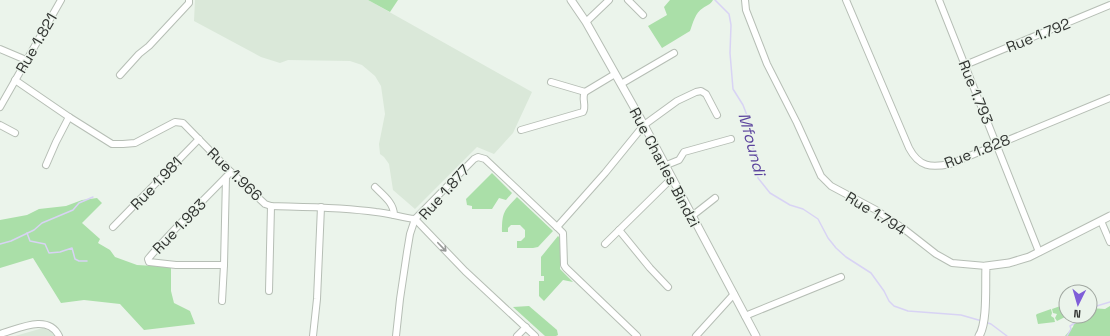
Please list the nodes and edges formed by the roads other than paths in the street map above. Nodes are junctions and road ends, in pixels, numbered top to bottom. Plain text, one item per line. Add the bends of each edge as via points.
1 (61, 0) edge
2 (189, 0) edge
3 (571, 0) edge
4 (609, 0) edge
5 (628, 0) edge
6 (744, 0) edge
7 (846, 0) edge
8 (939, 0) edge
9 (1110, 5) edge
10 (643, 15) dead end
11 (586, 22) junction
12 (0, 49) edge
13 (674, 53) dead end
14 (26, 60) junction
15 (965, 65) junction
16 (615, 74) junction
17 (120, 75) dead end
18 (15, 80) junction
19 (551, 82) dead end
20 (620, 84) junction
21 (585, 92) junction
22 (1110, 98) edge
23 (0, 107) edge
24 (717, 115) dead end
25 (69, 117) junction
26 (0, 125) edge
27 (644, 125) junction
28 (520, 130) dead end
29 (15, 133) dead end
30 (199, 139) junction
31 (731, 139) dead end
32 (997, 144) junction
33 (46, 166) dead end
34 (664, 166) junction
35 (231, 172) junction
36 (226, 177) junction
37 (671, 179) junction
38 (375, 187) dead end
39 (715, 198) dead end
40 (271, 206) junction
41 (321, 207) junction
42 (394, 215) junction
43 (692, 216) junction
44 (1110, 216) edge
45 (415, 219) junction
46 (1101, 221) junction
47 (113, 227) dead end
48 (558, 227) junction
49 (619, 230) junction
50 (1110, 242) edge
51 (605, 244) dead end
52 (1039, 252) junction
53 (224, 265) junction
54 (986, 266) junction
55 (841, 277) dead end
56 (668, 287) dead end
57 (269, 291) dead end
58 (734, 294) junction
59 (222, 301) dead end
60 (745, 316) junction
61 (526, 328) junction
62 (0, 334) edge
63 (59, 336) edge
64 (313, 336) edge
65 (396, 336) edge
66 (517, 336) edge
67 (535, 336) edge
68 (637, 336) edge
69 (696, 336) edge
70 (756, 336) edge
71 (979, 336) edge

1 - 14 street, Rue 1.821
2 - 17 street via 189,3
3 - 11 street, Rue Charles Bindzi
4 - 11 street
5 - 10 street
6 - 54 street, Rue 1.794 via 768,64 821,176 831,186 876,210 952,263
7 - 32 street, Rue 1.828 via 916,159 927,165 950,164
8 - 15 street, Rue 1.793
9 - 15 street, Rue 1.792
11 - 16 street, Rue Charles Bindzi
12 - 14 street
13 - 20 street
14 - 18 street, Rue 1.821
15 - 32 street, Rue 1.793
16 - 20 street, Rue Charles Bindzi
16 - 21 street
18 - 23 street, Rue 1.821
18 - 25 street, Rue 1.966
19 - 21 street
20 - 27 street, Rue Charles Bindzi
21 - 28 street via 583,112
22 - 32 street, Rue 1.828
24 - 27 street via 706,94 701,91 677,101
25 - 30 street, Rue 1.966 via 112,144 135,143 175,122 183,123
25 - 33 street
26 - 29 street
27 - 34 street, Rue Charles Bindzi
27 - 48 street
30 - 35 street, Rue 1.966
30 - 47 street, Rue 1.981
31 - 34 street via 684,152 679,160
32 - 52 street, Rue 1.793
34 - 37 street, Rue Charles Bindzi
35 - 36 street, Rue 1.983
35 - 40 street, Rue 1.966 via 265,204
36 - 53 street, Rue 1.983
36 - 53 street, Rue 1.983 via 148,259 153,263
37 - 43 street, Rue Charles Bindzi
37 - 49 street
38 - 42 street via 392,205
39 - 43 street
40 - 41 street, Rue 1.966
40 - 57 street
41 - 42 street, Rue 1.966
41 - 64 street
42 - 45 street, Rue 1.966
43 - 58 street, Rue Charles Bindzi
44 - 46 street, Rue 1.794
45 - 48 street, Rue 1.877 via 474,159 480,157 485,158
45 -> 61 street, Rue 1.877
45 - 65 street via 407,252
46 - 50 street
46 - 52 street, Rue 1.794
48 - 68 street via 563,233 566,268
49 - 51 street
49 - 56 street
52 - 54 street, Rue 1.794 via 1021,260
53 - 59 street
54 - 71 street via 983,329
55 - 60 street
58 - 60 street, Rue Charles Bindzi
58 - 69 street
60 - 70 street, Rue Charles Bindzi
61 - 66 street
61 - 67 street, Rue 1.877
62 - 63 street via 43,323 55,329

